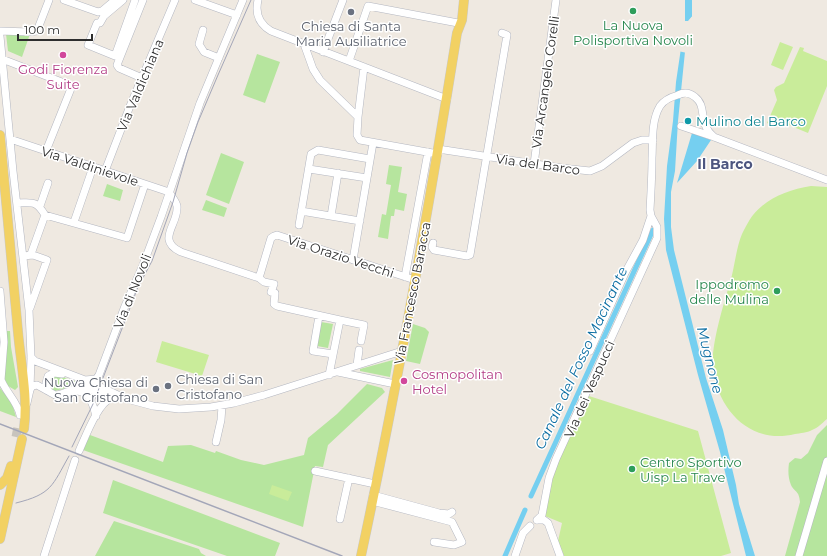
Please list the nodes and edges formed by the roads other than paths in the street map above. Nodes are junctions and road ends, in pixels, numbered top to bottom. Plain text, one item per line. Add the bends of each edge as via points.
1 (49, 0) edge
2 (64, 0) edge
3 (115, 0) edge
4 (123, 0) edge
5 (136, 0) edge
6 (143, 0) edge
7 (195, 0) edge
8 (243, 0) edge
9 (343, 0) edge
10 (463, 0) edge
11 (556, 0) edge
12 (172, 1) edge
13 (257, 4) edge
14 (237, 15) junction
15 (458, 26) junction
16 (202, 30) dead end
17 (0, 31) edge
18 (502, 33) dead end
19 (0, 36) edge
20 (304, 44) junction
21 (323, 52) junction
22 (219, 58) junction
23 (2, 59) junction
24 (349, 61) junction
25 (364, 67) junction
26 (142, 78) junction
27 (446, 99) junction
28 (358, 117) junction
29 (680, 126) dead end
30 (0, 134) edge
31 (714, 136) junction
32 (10, 139) junction
33 (653, 140) junction
34 (373, 143) junction
35 (46, 151) junction
36 (428, 152) junction
37 (438, 152) junction
38 (487, 157) junction
39 (370, 159) junction
40 (534, 164) junction
41 (93, 167) junction
42 (309, 168) junction
43 (105, 171) junction
44 (338, 173) junction
45 (367, 178) junction
46 (827, 180) edge
47 (48, 183) dead end
48 (145, 184) junction
49 (0, 190) edge
50 (169, 192) junction
51 (17, 203) junction
52 (40, 206) junction
53 (301, 211) junction
54 (45, 215) junction
55 (331, 216) junction
56 (360, 221) junction
57 (654, 221) junction
58 (74, 222) junction
59 (299, 225) dead end
60 (433, 243) dead end
61 (31, 254) junction
62 (23, 256) junction
63 (353, 260) junction
64 (405, 277) junction
65 (259, 278) junction
66 (415, 280) junction
67 (0, 291) edge
68 (29, 310) junction
69 (319, 316) junction
70 (340, 320) junction
71 (2, 336) edge
72 (361, 340) dead end
73 (360, 350) dead end
74 (402, 351) junction
75 (590, 351) dead end
76 (333, 354) junction
77 (31, 357) junction
78 (357, 365) junction
79 (338, 372) junction
80 (68, 375) junction
81 (329, 375) junction
82 (1, 380) edge
83 (85, 380) junction
84 (395, 384) junction
85 (30, 390) junction
86 (48, 391) junction
87 (68, 392) junction
88 (112, 398) junction
89 (123, 398) junction
90 (222, 406) junction
91 (23, 411) junction
92 (96, 416) junction
93 (21, 428) tunnel mouth
94 (216, 442) dead end
95 (79, 451) dead end
96 (75, 460) dead end
97 (827, 461) edge
98 (316, 472) dead end
99 (348, 478) junction
100 (375, 484) junction
101 (0, 486) edge
102 (373, 498) junction
103 (452, 512) dead end
104 (431, 514) junction
105 (340, 519) dead end
106 (530, 526) dead end
107 (0, 539) edge
108 (434, 542) dead end
109 (44, 556) edge
110 (361, 556) edge
111 (515, 556) edge
112 (560, 556) edge
113 (799, 556) edge

1 - 17 street via 37,31
2 - 3 street via 98,12
4 - 5 street via 97,23 88,45 115,56
6 - 26 street via 117,63 119,68
7 - 14 street
8 - 14 street, Via di Novoli
9 - 21 street
10 - 15 main road, Via Francesco Baracca via 462,20
11 - 40 street, Via Arcangelo Corelli
12 - 26 street, Via Valdichiana
13 - 20 street via 258,18 265,27 271,32
14 - 22 street, Via di Novoli
15 - 24 street via 368,6
15 - 27 main road, Via Francesco Baracca
16 - 22 street via 199,44 204,52
18 - 38 street via 507,35
19 - 23 street
20 - 21 street
20 - 28 street via 320,80
21 - 24 street
22 - 50 street, Via di Novoli via 200,103
23 - 32 street
23 - 35 street via 72,86
24 - 25 street
25 - 27 street
25 - 28 street
26 - 43 street, Via Valdichiana
27 - 37 main road, Via Francesco Baracca
28 - 34 street, Via del Barco via 358,138
29 - 31 street
30 - 91 main road via 25,388
31 - 33 street, Via dei Vespucci via 706,128 697,98 684,93 662,104 656,115
31 - 46 street
32 - 35 street, Via Valdinievole
32 - 51 street
33 - 40 street, Via del Barco via 633,143 602,166 590,171
33 - 57 street, Via dei Vespucci
34 - 36 street, Via del Barco
34 - 39 street
35 - 41 street, Via Valdinievole
36 - 37 street, Via del Barco
36 - 64 street, Via Francesco Baracca
37 - 38 street, Via del Barco
37 - 66 main road, Via Francesco Baracca
38 - 40 street, Via del Barco
38 - 60 street via 470,255 434,250
39 - 42 street via 318,150 312,154
39 - 45 street
41 - 43 street, Via Valdinievole
41 - 58 street
42 - 44 street
42 - 53 street
43 - 48 street, Via Valdinievole
44 - 45 street
44 - 55 street
45 - 56 street
47 - 52 street
48 - 50 street, Via Valdinievole
48 - 58 street via 128,238
49 - 91 main road
50 - 65 street via 177,208 169,235 170,244 179,251
50 - 83 street, Via di Novoli via 143,265 98,376 94,380
51 - 52 street
51 - 62 street
52 - 54 street
53 - 55 street
53 - 59 street
54 - 58 street
54 - 61 street
55 - 56 street
56 - 63 street
57 - 75 street, Via dei Vespucci via 625,273
57 - 112 street, Via dei Vespucci via 657,238 556,459 549,478 542,515 537,520 548,523
61 - 62 street
61 - 68 street via 47,260
62 - 68 street
63 - 64 street, Via Orazio Vecchi
63 - 65 street, Via Orazio Vecchi via 275,235
64 - 66 street, Via Orazio Vecchi
65 - 69 street via 274,284 271,292 275,293 274,304 277,306
66 - 74 main road, Via Francesco Baracca
67 - 71 street
68 - 77 street
69 - 70 street
69 - 76 street via 313,351
70 - 72 street via 364,325
70 - 76 street
71 - 82 street via 4,346
73 - 78 street
74 - 78 street
74 - 84 main road, Via Francesco Baracca
76 - 81 street
77 - 80 street
77 - 85 street
78 - 79 street
79 - 81 street
79 - 84 street
80 - 83 street
80 - 86 street via 50,375 46,383
81 - 90 street
82 - 91 street
83 - 89 street
84 - 100 main road, Via Francesco Baracca
85 - 86 street via 32,386 38,385
85 - 91 street
86 - 87 street via 57,395
87 - 88 street via 84,386
87 - 92 street via 81,391 87,395
88 - 89 street
88 - 92 street via 105,402
89 - 90 street via 173,408
90 - 94 street
91 - 93 main road
92 - 95 street
96 - 109 street
97 - 113 street
98 - 99 street
99 - 100 street
99 - 105 street
100 - 102 main road, Via Francesco Baracca
101 - 107 main road via 10,472 19,438
102 - 104 street
102 - 110 main road, Via Francesco Baracca
103 - 104 street
104 - 108 street via 452,522 462,542 454,546
106 - 111 street via 523,533

